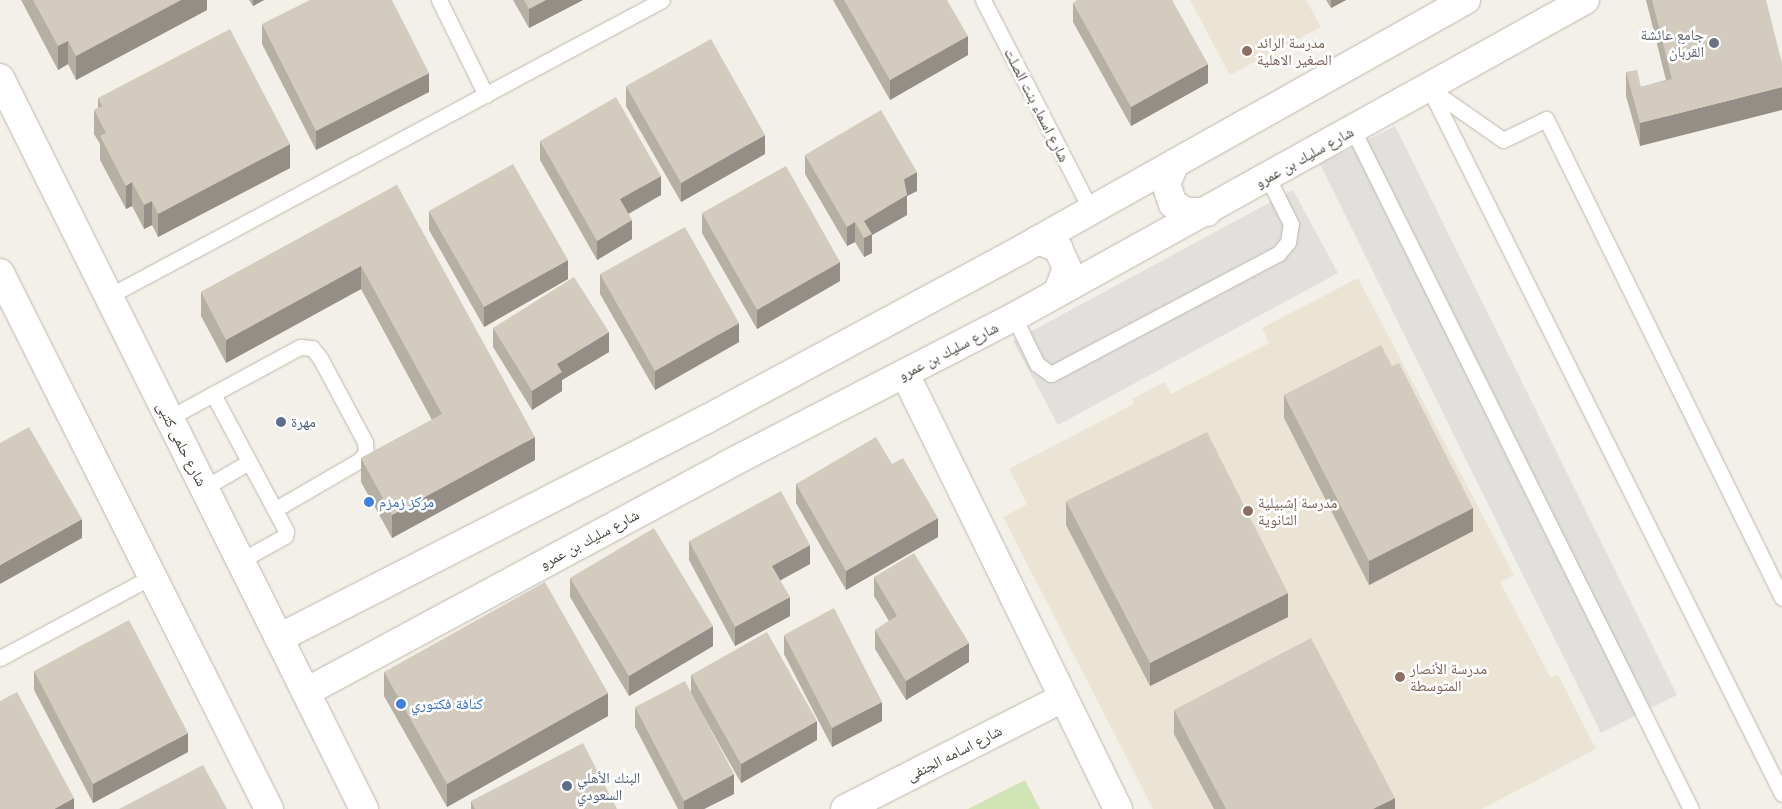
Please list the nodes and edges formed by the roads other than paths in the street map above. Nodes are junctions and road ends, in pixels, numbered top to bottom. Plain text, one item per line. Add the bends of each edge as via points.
1 (439, 0) edge
2 (662, 0) edge
3 (983, 0) edge
4 (1466, 0) edge
5 (1585, 0) edge
6 (0, 78) edge
7 (1429, 88) junction
8 (486, 95) junction
9 (1353, 130) junction
10 (1175, 163) junction
11 (1268, 178) junction
12 (1091, 210) junction
13 (1206, 212) junction
14 (1038, 240) junction
15 (0, 273) edge
16 (1058, 292) junction
17 (109, 296) junction
18 (1014, 317) junction
19 (905, 374) junction
20 (213, 394) junction
21 (169, 418) junction
22 (249, 462) junction
23 (204, 488) junction
24 (274, 510) junction
25 (240, 561) junction
26 (153, 576) junction
27 (1782, 598) edge
28 (279, 638) junction
29 (0, 658) edge
30 (306, 692) junction
31 (1063, 698) junction
32 (1782, 794) edge
33 (269, 809) edge
34 (364, 809) edge
35 (845, 809) edge
36 (1118, 809) edge
37 (1691, 809) edge

1 - 8 lane
2 - 8 lane
3 - 12 lane, شارع اسماء بنت الصلت
4 - 10 street
5 - 7 street, شارع سليك بن عمرو
6 - 17 street, شارع حلمى كتبى
7 - 9 street, شارع سليك بن عمرو
7 - 27 lane via 1503,140 1546,119
7 - 32 lane
8 - 17 lane
9 - 11 street, شارع سليك بن عمرو
9 - 37 lane
10 - 12 street
10 - 13 street via 1166,184 1173,204 1186,212
11 - 13 street, شارع سليك بن عمرو
11 - 18 lane via 1291,224 1288,242 1278,254 1051,374 1037,364
12 - 14 street
13 - 16 street, شارع سليك بن عمرو
14 - 16 street via 1058,248 1067,268
14 - 28 street via 705,420
15 - 26 street
16 - 18 street, شارع سليك بن عمرو
17 - 21 street, شارع حلمى كتبى
18 - 19 street, شارع سليك بن عمرو
19 - 30 street, شارع سليك بن عمرو via 727,465
19 - 31 street
20 - 21 lane
20 - 22 lane
20 - 24 lane via 300,347 312,348 365,442 366,453 360,460
21 - 23 street, شارع حلمى كتبى
22 - 23 lane
22 - 24 lane
23 - 25 street, شارع حلمى كتبى
24 - 25 lane via 286,531 285,536
25 - 28 street, شارع حلمى كتبى
26 - 29 lane
26 - 33 street
28 - 30 street, شارع حلمى كتبى
30 - 34 street, شارع حلمى كتبى
31 - 35 street, شارع اسامه الجنفى
31 - 36 street

